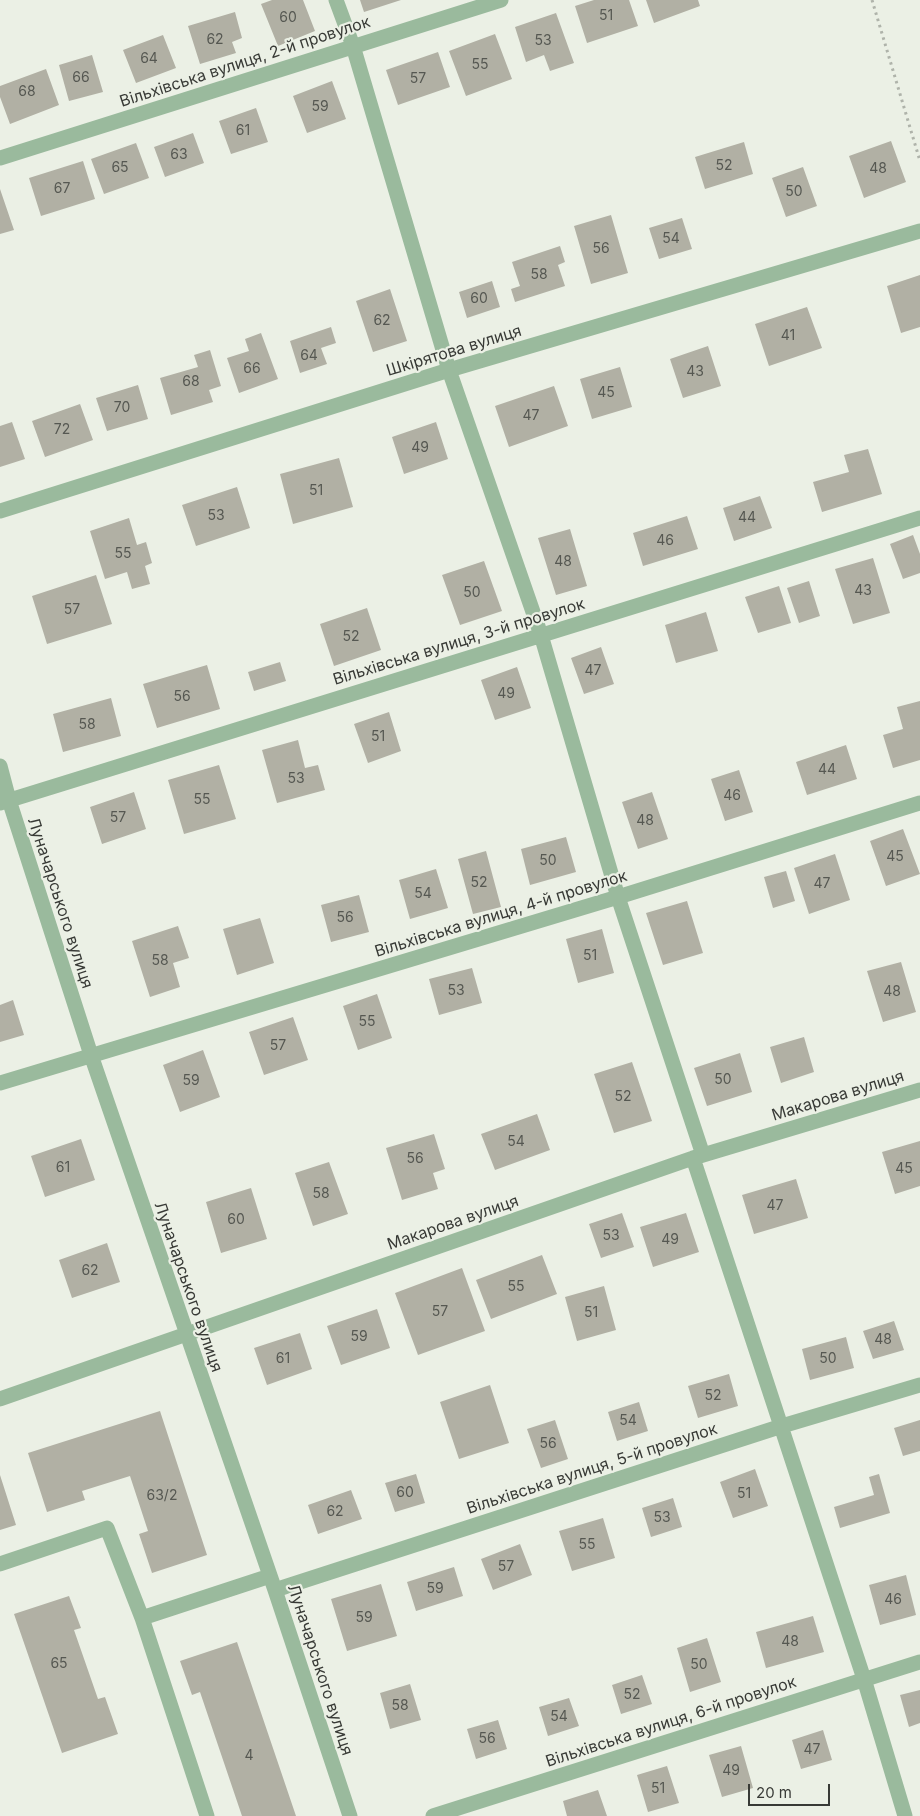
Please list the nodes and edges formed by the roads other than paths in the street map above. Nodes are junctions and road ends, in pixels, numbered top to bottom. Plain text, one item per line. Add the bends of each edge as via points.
1 (336, 0) edge
2 (501, 0) edge
3 (353, 46) junction
4 (0, 158) edge
5 (920, 231) edge
6 (449, 370) junction
7 (0, 511) edge
8 (920, 518) edge
9 (541, 635) junction
10 (0, 766) edge
11 (4, 802) edge
12 (920, 803) edge
13 (618, 897) junction
14 (91, 1055) junction
15 (0, 1083) edge
16 (920, 1090) edge
17 (698, 1156) junction
18 (186, 1335) junction
19 (920, 1385) edge
20 (0, 1399) edge
21 (782, 1426) junction
22 (0, 1564) edge
23 (272, 1583) junction
24 (142, 1618) junction
25 (920, 1662) edge
26 (864, 1679) junction
27 (206, 1816) edge
28 (350, 1816) edge
29 (433, 1816) edge
30 (905, 1816) edge

1 - 3 street
2 - 3 street, Вільхівська вулиця, 2-й провулок
3 - 4 street, Вільхівська вулиця, 2-й провулок
3 - 6 street
5 - 6 street, Шкірятова вулиця
6 - 7 street, Шкірятова вулиця
6 - 9 street
8 - 9 street, Вільхівська вулиця, 3-й провулок
9 - 11 street, Вільхівська вулиця, 3-й провулок
9 - 13 street
10 - 11 street, Луначарського вулиця
11 - 14 street, Луначарського вулиця
12 - 13 street, Вільхівська вулиця, 4-й провулок
13 - 14 street, Вільхівська вулиця, 4-й провулок
13 - 17 street
14 - 15 street, Вільхівська вулиця, 4-й провулок
14 - 18 street, Луначарського вулиця
16 - 17 street, Макарова вулиця
17 - 18 street, Макарова вулиця
17 - 21 street
18 - 20 street, Макарова вулиця
18 - 23 street, Луначарського вулиця
19 - 21 street, Вільхівська вулиця, 5-й провулок
21 - 23 street, Вільхівська вулиця, 5-й провулок
21 - 26 street
22 - 24 street via 107,1528
23 - 24 street, Вільхівська вулиця, 5-й провулок
23 - 28 street, Луначарського вулиця
24 - 27 street
25 - 26 street, Вільхівська вулиця, 6-й провулок
26 - 29 street, Вільхівська вулиця, 6-й провулок
26 - 30 street

